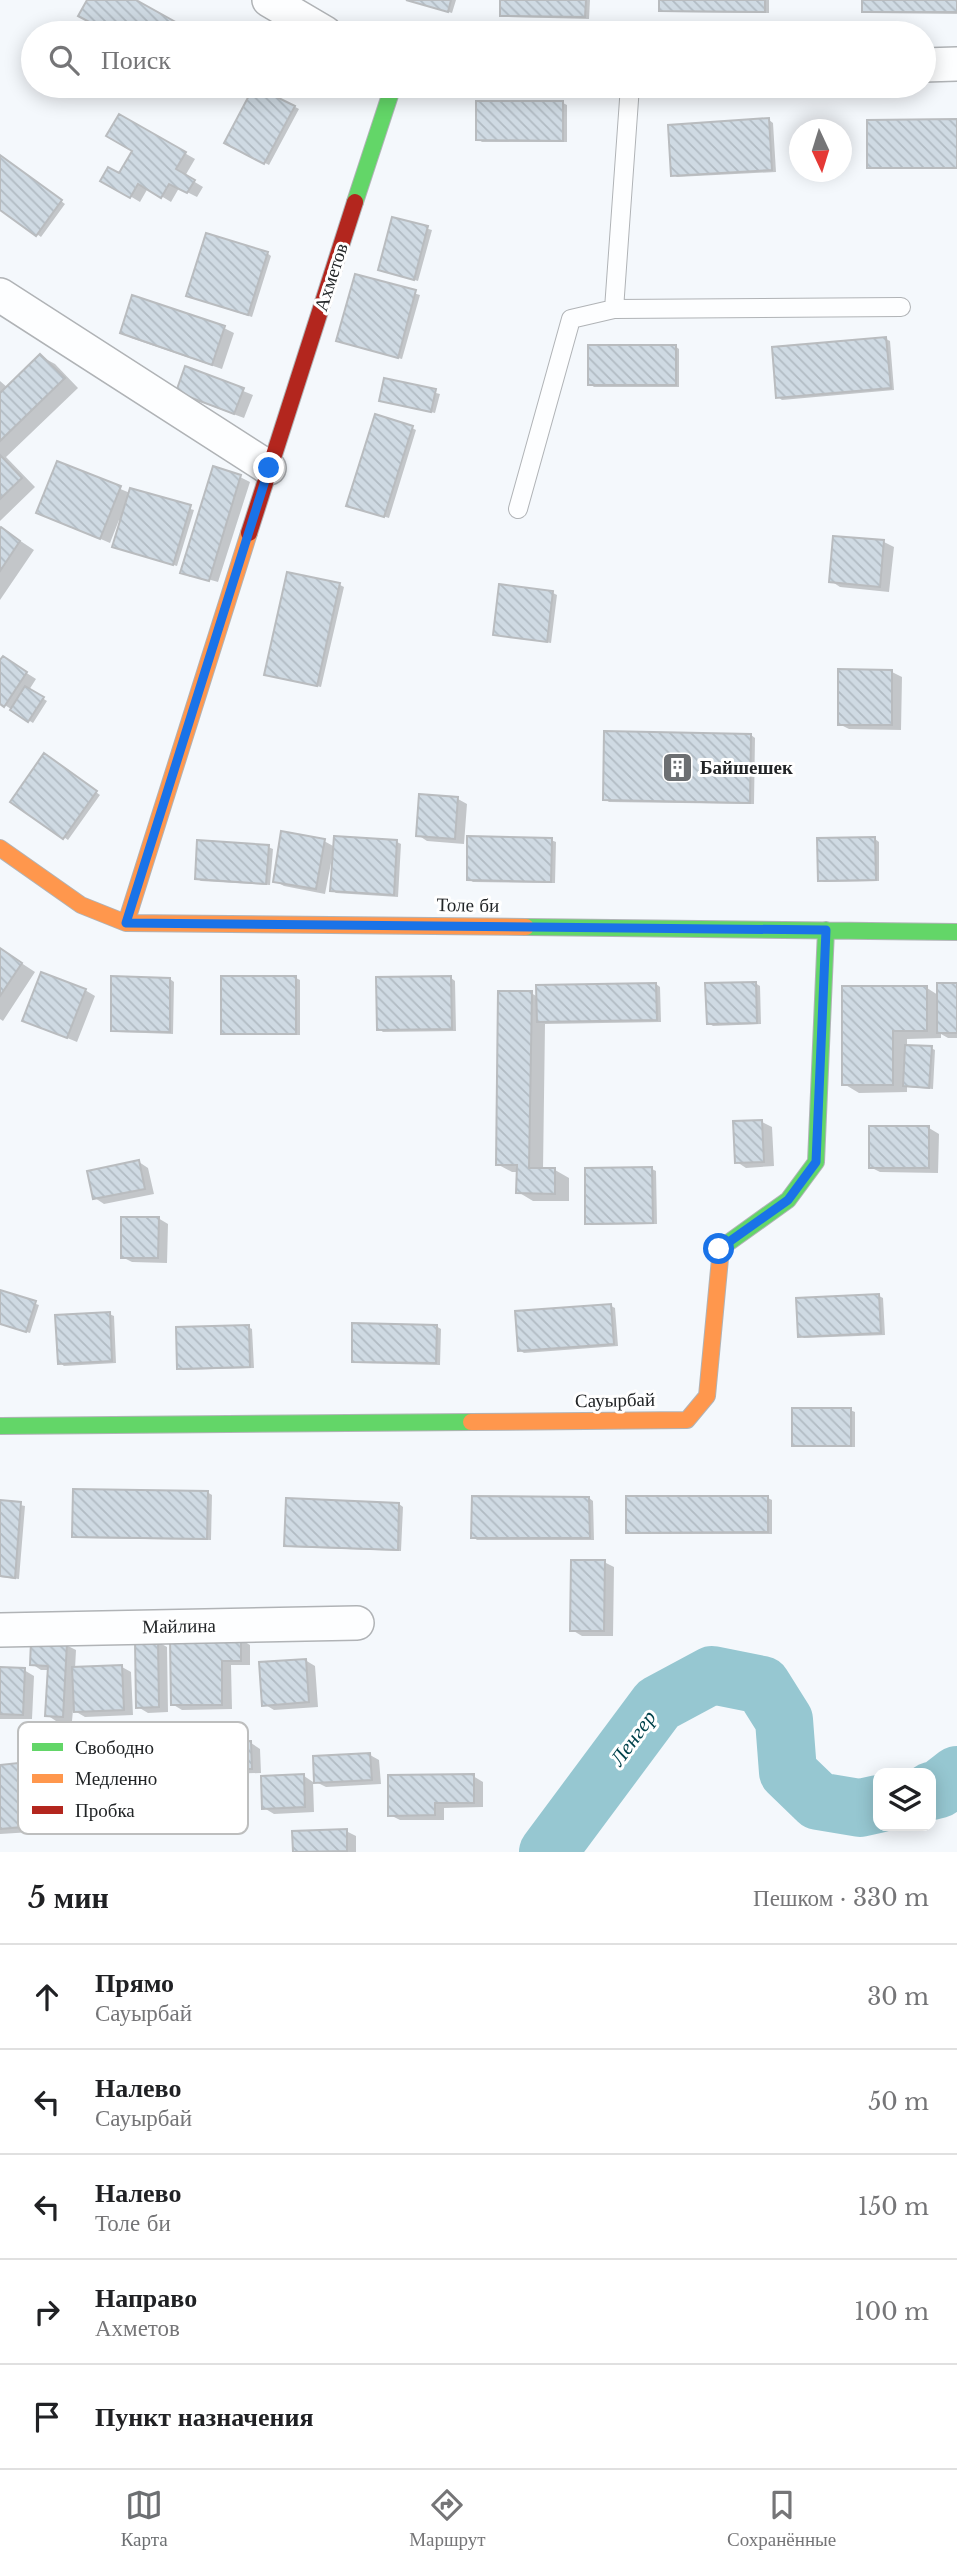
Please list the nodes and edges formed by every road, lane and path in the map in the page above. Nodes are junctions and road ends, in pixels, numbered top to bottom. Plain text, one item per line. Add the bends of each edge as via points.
1 (269, 0) edge
2 (305, 21) edge
3 (957, 64) edge
4 (936, 65) edge
5 (389, 98) edge
6 (629, 98) edge
7 (0, 295) edge
8 (901, 307) dead end
9 (614, 309) junction
10 (269, 468) junction
11 (519, 509) dead end
12 (0, 848) edge
13 (126, 923) junction
14 (826, 930) junction
15 (957, 932) edge
16 (0, 1426) edge
17 (358, 1623) dead end
18 (0, 1630) edge

1 - 2 street
3 - 4 street
5 - 10 street, Ахметов
6 - 9 lane
7 - 10 street
8 - 9 lane
9 - 11 lane via 571,319
10 - 13 street, Ахметов
12 - 13 street, Толе би via 81,905
13 - 14 street, Толе би
14 - 15 street, Толе би
14 - 16 street, Сауырбай via 816,1162 788,1200 719,1249 707,1396 687,1420
17 - 18 street, Майлина

